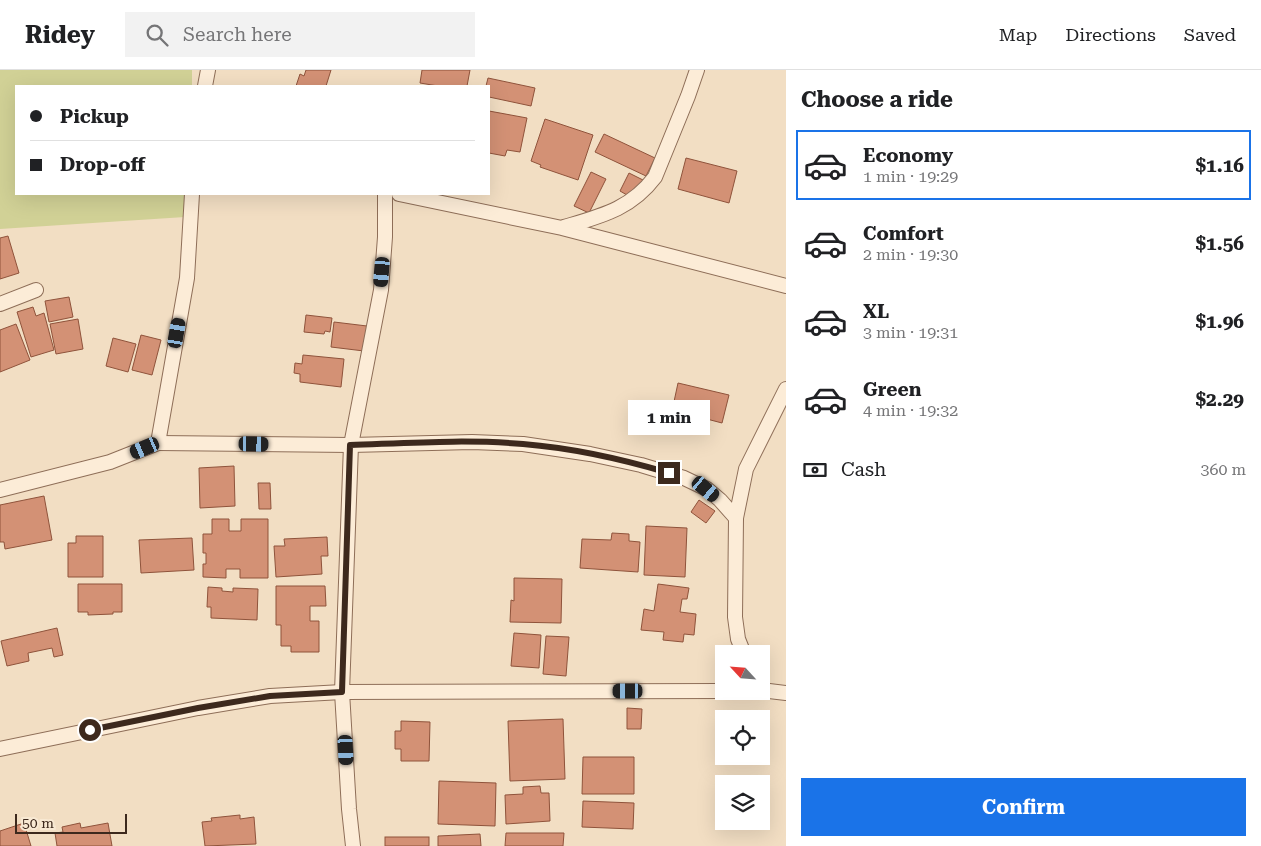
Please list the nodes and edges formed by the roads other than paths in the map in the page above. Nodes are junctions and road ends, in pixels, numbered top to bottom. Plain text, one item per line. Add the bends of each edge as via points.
1 (208, 70) edge
2 (697, 70) edge
3 (205, 85) edge
4 (192, 195) edge
5 (385, 195) edge
6 (404, 195) edge
7 (562, 228) junction
8 (786, 286) edge
9 (36, 290) dead end
10 (0, 304) edge
11 (786, 389) edge
12 (158, 443) junction
13 (350, 445) junction
14 (0, 490) edge
15 (736, 518) junction
16 (740, 645) edge
17 (715, 690) edge
18 (770, 690) edge
19 (342, 692) junction
20 (786, 693) edge
21 (0, 749) edge
22 (353, 846) edge

1 - 3 street
2 - 7 street via 655,176 646,188 607,214
4 - 12 street via 187,278
5 - 13 street via 381,290
6 - 7 street
7 - 8 street
9 - 10 street
11 - 15 street via 746,469
12 - 13 street
12 - 14 street via 110,462
13 - 15 street via 506,443 590,454 684,478 706,489
13 - 19 street
15 - 16 street via 736,617
17 - 19 street
18 - 20 street
19 - 21 street via 270,696 207,706
19 - 22 street

